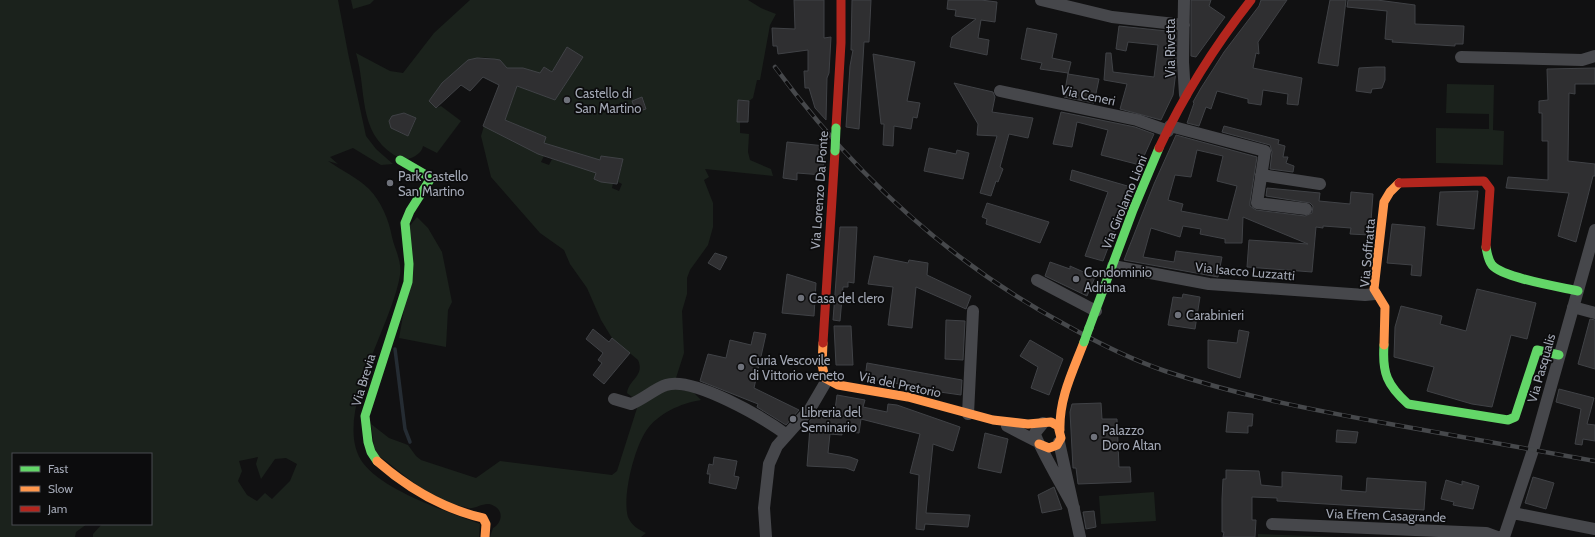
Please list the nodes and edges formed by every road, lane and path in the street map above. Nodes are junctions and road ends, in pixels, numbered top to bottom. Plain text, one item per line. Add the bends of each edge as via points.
1 (841, 0) edge
2 (1041, 0) edge
3 (1184, 0) edge
4 (1251, 0) edge
5 (1184, 25) junction
6 (1595, 56) edge
7 (1461, 57) dead end
8 (1000, 91) dead end
9 (1185, 95) junction
10 (1169, 129) junction
11 (400, 160) dead end
12 (1261, 175) junction
13 (1320, 184) dead end
14 (1306, 209) dead end
15 (1595, 230) edge
16 (1112, 266) junction
17 (1036, 280) dead end
18 (1578, 291) junction
19 (1375, 294) junction
20 (1573, 307) junction
21 (973, 311) dead end
22 (1096, 311) junction
23 (1595, 313) edge
24 (1559, 356) junction
25 (827, 380) junction
26 (614, 399) dead end
27 (968, 414) junction
28 (993, 420) junction
29 (1043, 423) junction
30 (787, 435) junction
31 (1060, 436) junction
32 (1038, 442) junction
33 (1074, 508) junction
34 (1513, 513) junction
35 (1272, 524) dead end
36 (1595, 529) edge
37 (485, 537) edge
38 (766, 537) edge
39 (1080, 537) edge
40 (1497, 537) edge
41 (1504, 537) edge

1 - 25 street, Via Lorenzo Da Ponte, bridge via 841,43 822,357 822,369
2 - 5 street via 1112,17
3 - 5 street, Via Rivetta
4 - 9 street, Via Girolamo Lioni via 1217,45
5 - 9 street, Via Rivetta
6 - 7 street via 1582,60
8 - 10 street, Via Ceneri
9 - 10 street, Via Girolamo Lioni
10 - 12 street, Via Ceneri via 1265,151
10 - 16 street, Via Girolamo Lioni via 1144,183
11 - 37 street, Via Brevia via 431,178 405,223 408,282 365,416 365,428 375,458 442,506 483,518 486,524
12 - 13 street
12 - 14 street via 1257,203
15 - 18 street, Via Pasqualis
16 - 19 street, Via Isacco Luzzatti via 1209,284
16 - 22 street, Via Girolamo Lioni
17 - 22 street
18 - 19 street, Via Soffratta via 1506,272 1493,266 1486,248 1490,189 1488,184 1484,181 1446,181 1399,184 1390,192 1384,202
18 - 20 street, Via Pasqualis
19 - 24 street, Via Soffratta via 1385,308 1384,369 1388,385 1408,404 1508,420 1515,417 1537,350
20 - 23 street
20 - 24 street, Via Pasqualis
21 - 27 street
22 - 31 street, Via Girolamo Lioni, bridge via 1062,400
24 - 34 street, Via Pasqualis
25 - 27 street, Via del Pretorio via 843,386 908,397
25 - 30 street via 810,410
26 - 30 street via 631,404 665,385 680,382 731,401
27 - 28 street, Via del Pretorio
28 - 29 street, Via del Pretorio
28 - 32 street, Via del Pretorio
29 - 31 street via 1051,422
29 - 32 street via 1035,433
30 - 38 street via 777,446 769,464 764,508
31 - 32 street via 1049,448
31 - 33 street
32 - 33 street
33 - 39 street
34 - 36 street
34 - 41 street, Via Pasqualis
35 - 40 street, Via Efrem Casagrande via 1486,533

